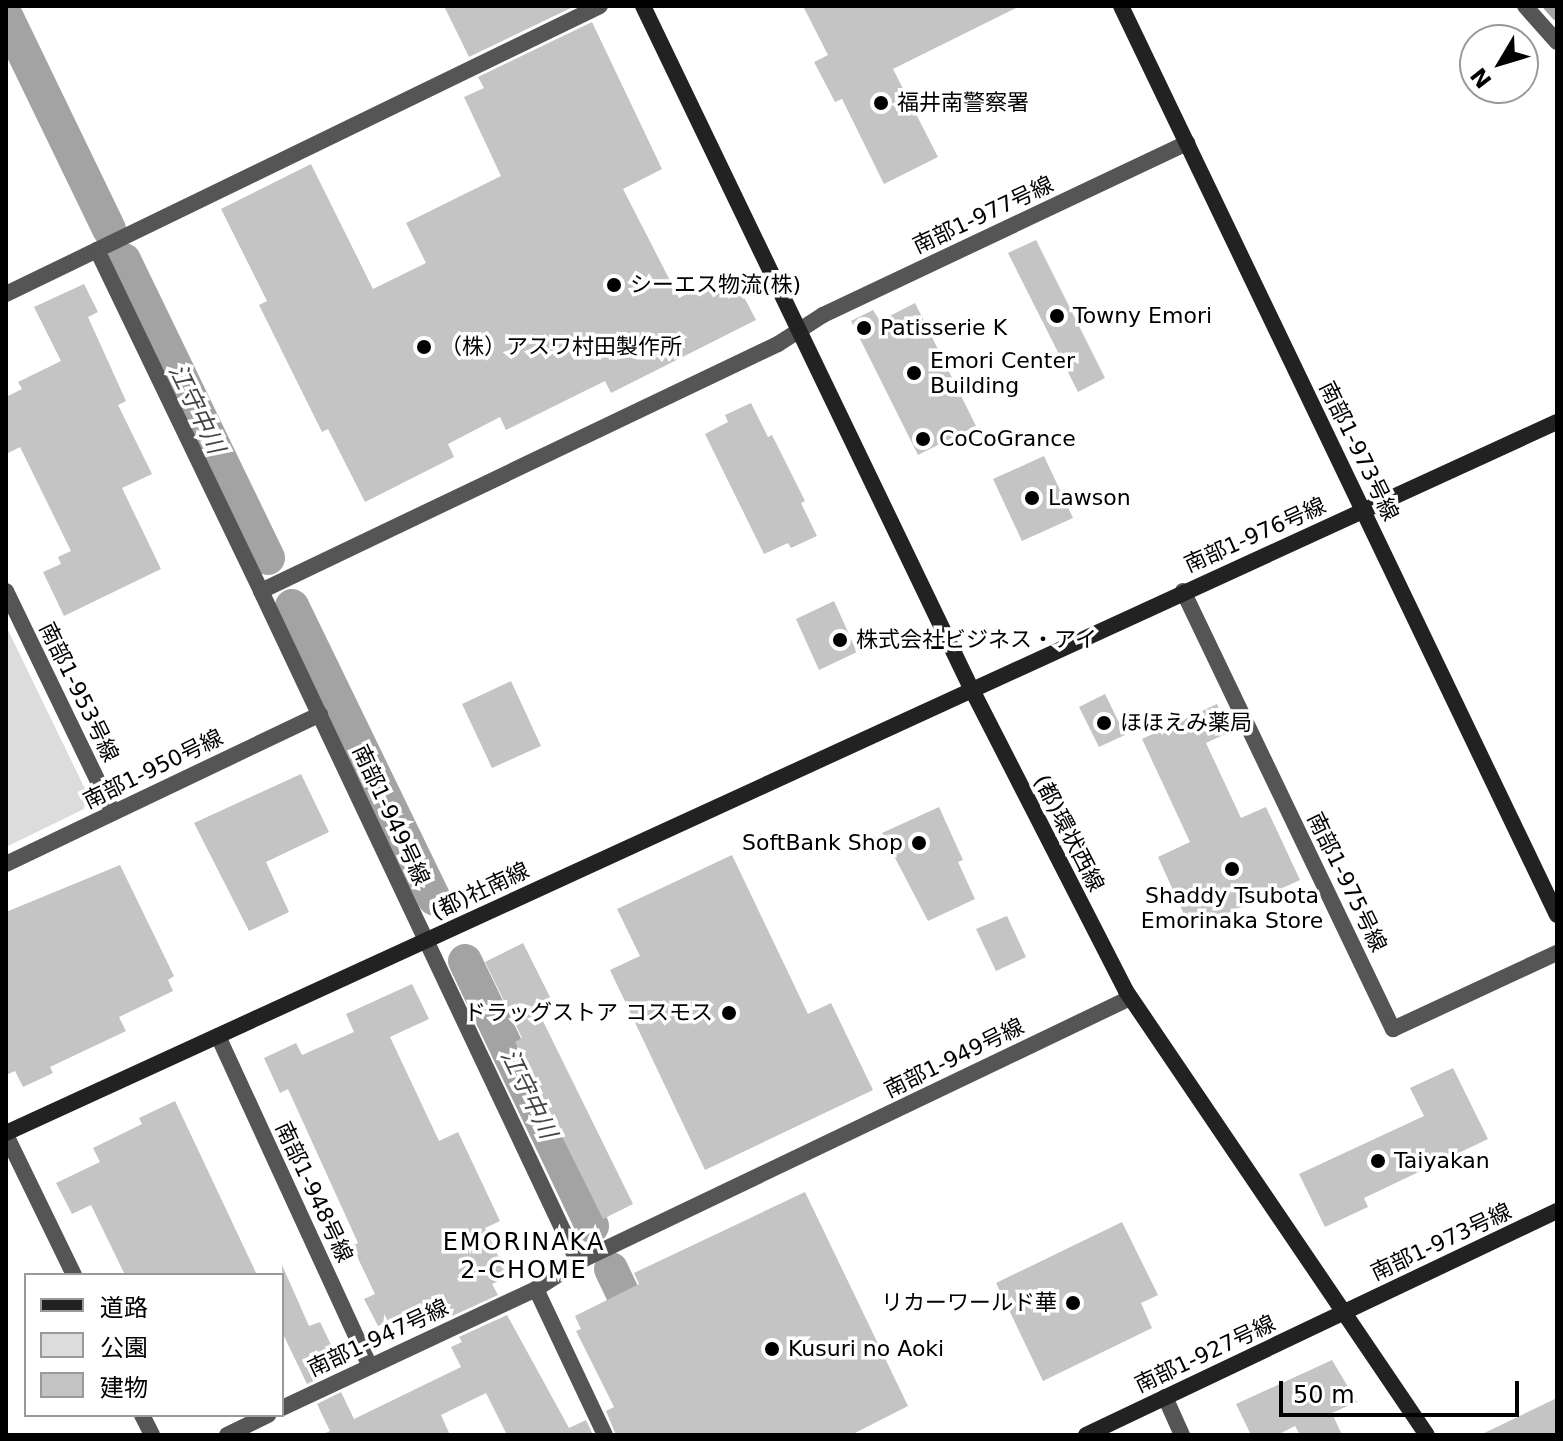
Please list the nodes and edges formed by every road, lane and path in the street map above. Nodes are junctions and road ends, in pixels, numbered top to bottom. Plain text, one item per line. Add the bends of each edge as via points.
1 (600, 6) edge
2 (643, 6) edge
3 (1121, 6) edge
4 (1525, 6) edge
5 (1557, 42) edge
6 (1187, 143) junction
7 (97, 250) junction
8 (6, 294) edge
9 (800, 330) junction
10 (1557, 422) edge
11 (1363, 511) junction
12 (6, 591) edge
13 (261, 591) junction
14 (1183, 591) junction
15 (971, 688) junction
16 (320, 714) junction
17 (113, 812) junction
18 (6, 864) edge
19 (1557, 915) edge
20 (425, 940) junction
21 (1557, 953) edge
22 (1130, 998) junction
23 (218, 1036) junction
24 (6, 1134) edge
25 (1557, 1211) edge
26 (578, 1262) junction
27 (73, 1273) edge
28 (536, 1289) junction
29 (1343, 1312) junction
30 (370, 1366) junction
31 (1165, 1397) junction
32 (284, 1407) edge
33 (143, 1417) edge
34 (264, 1417) edge
35 (152, 1435) edge
36 (227, 1435) edge
37 (605, 1435) edge
38 (1086, 1435) edge
39 (1182, 1435) edge
40 (1427, 1435) edge

1 - 7 street
2 - 9 street, (都)環状西線
3 - 6 street, 南部1-973号線
4 - 5 street
6 - 9 street, 南部1-977号線
6 - 11 street, 南部1-973号線
7 - 8 street
7 - 13 street, 南部1-949号線
9 - 13 street
9 - 15 street, (都)環状西線
10 - 11 street, 南部1-976号線
11 - 14 street, 南部1-976号線
11 - 19 street, 南部1-973号線
12 - 17 street, 南部1-953号線
13 - 16 street, 南部1-949号線
14 - 15 street, 南部1-976号線
14 - 21 street, 南部1-975号線 via 1393,1029
15 - 20 street, (都)社南線
15 - 22 street, (都)環状西線
16 - 17 street, 南部1-950号線
16 - 20 street, 南部1-949号線
17 - 18 street, 南部1-950号線
20 - 23 street, (都)社南線
20 - 26 street, 南部1-949号線
22 - 26 street, 南部1-949号線
22 - 29 street, (都)環状西線
23 - 24 street, (都)社南線
23 - 30 street, 南部1-948号線
24 - 27 street
25 - 29 street, 南部1-973号線
26 - 28 street, 南部1-947号線
28 - 30 street, 南部1-947号線
28 - 37 street
29 - 31 street, 南部1-927号線
29 - 40 street, (都)環状西線
30 - 32 street, 南部1-947号線
31 - 38 street, 南部1-927号線
31 - 39 street
33 - 35 street
34 - 36 street

